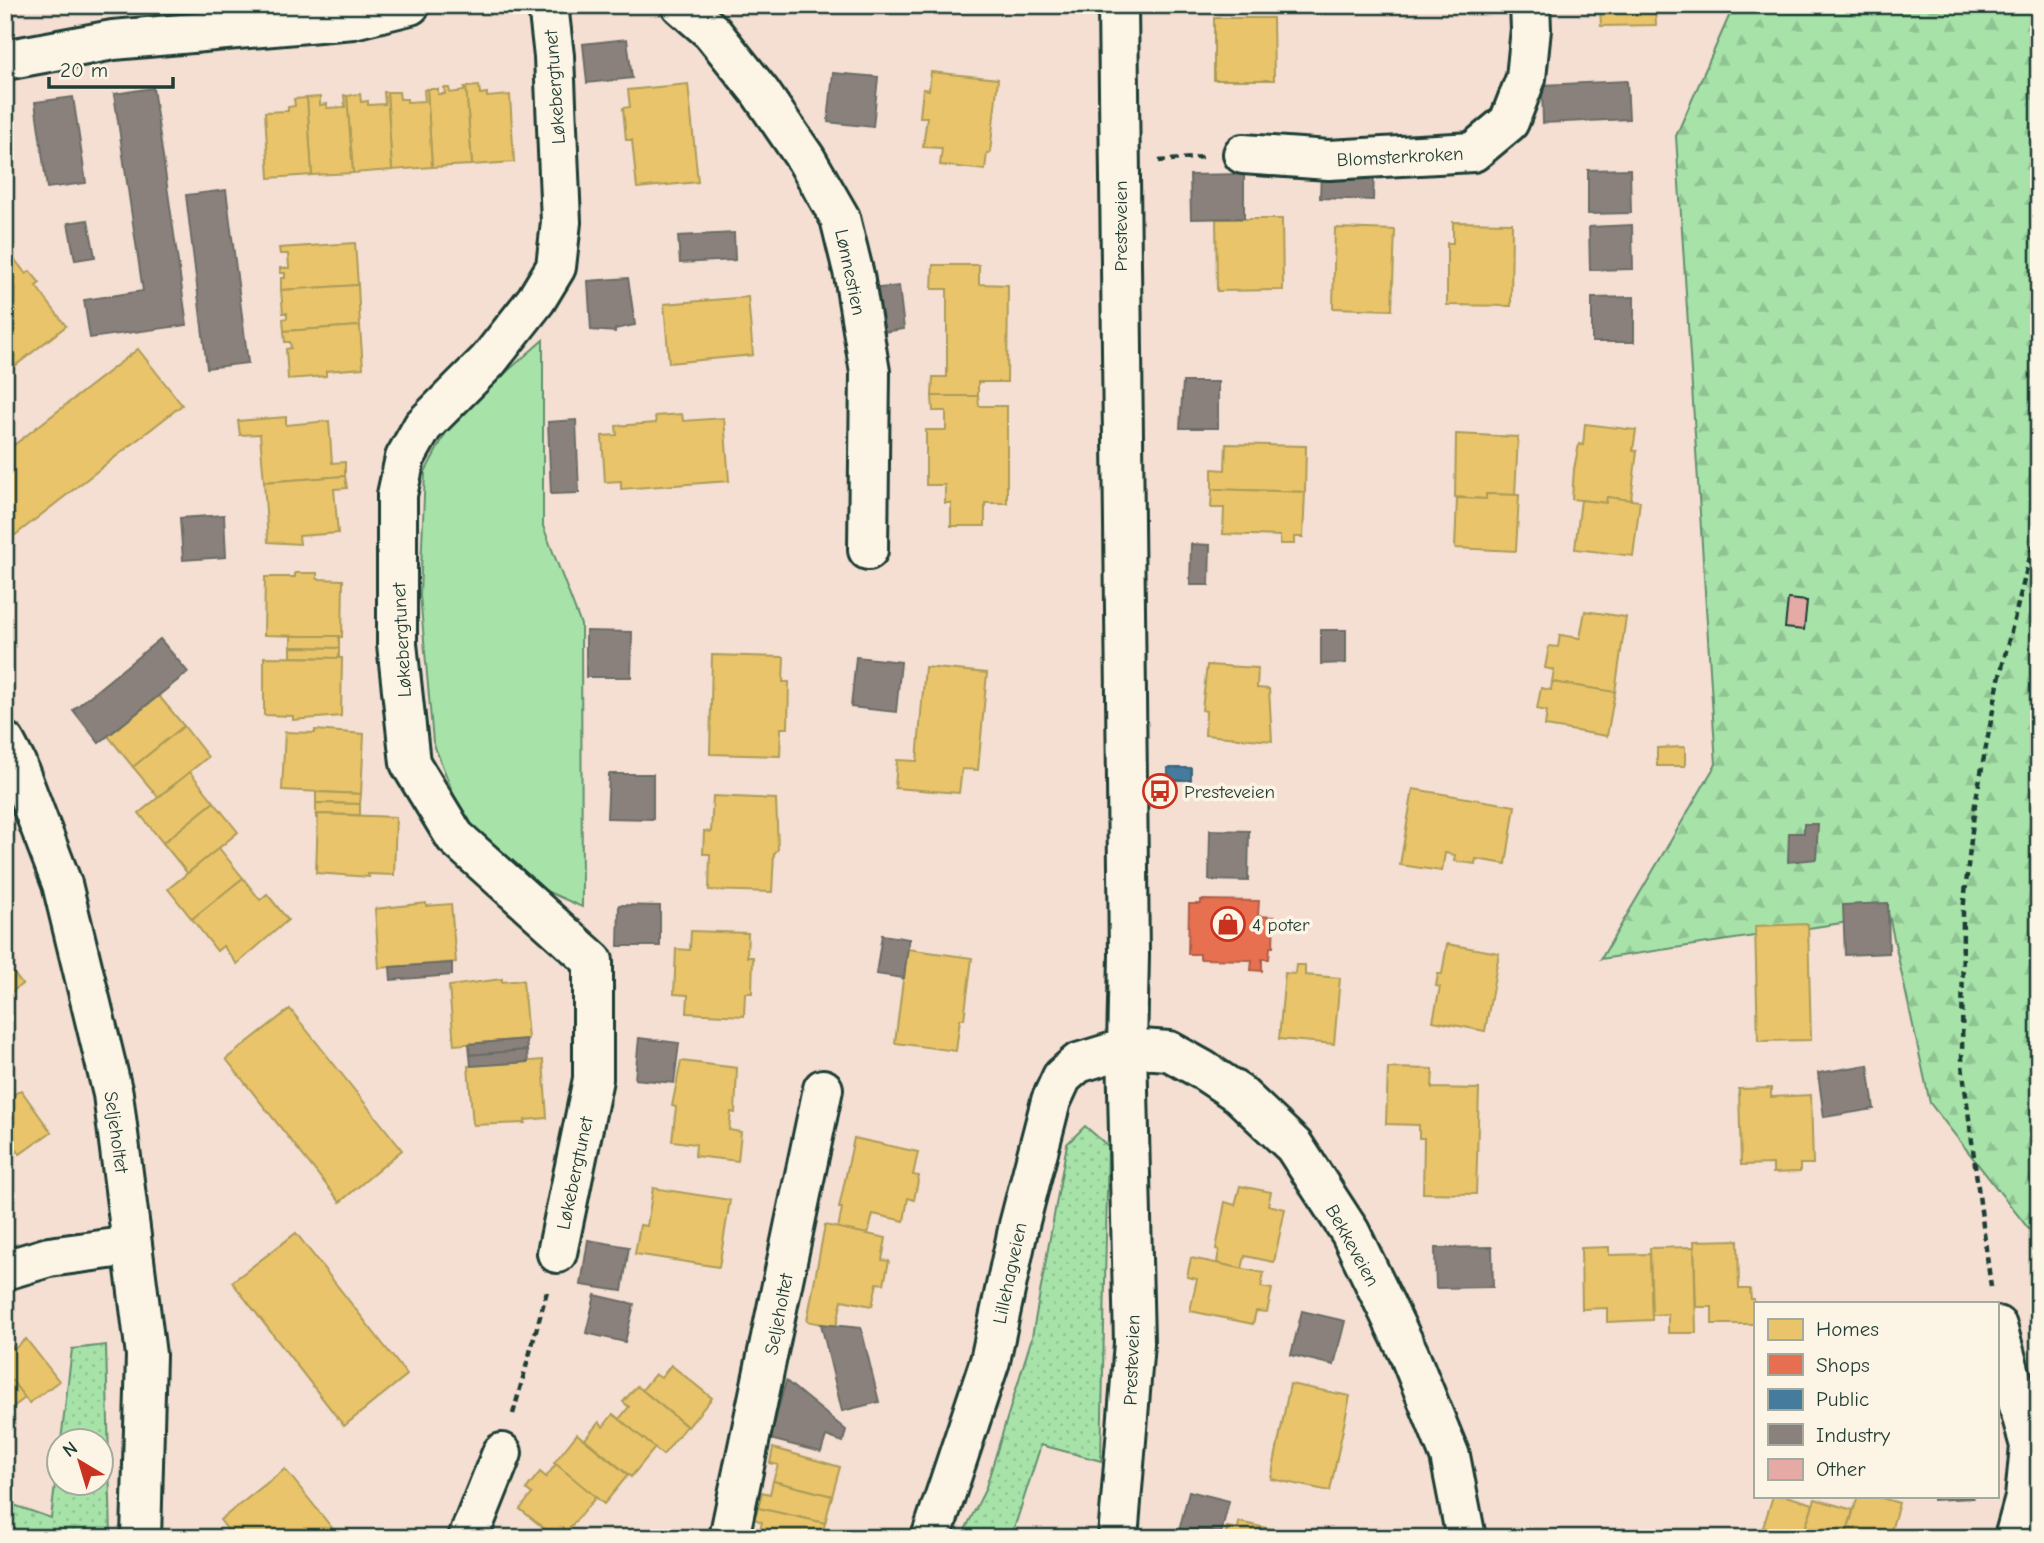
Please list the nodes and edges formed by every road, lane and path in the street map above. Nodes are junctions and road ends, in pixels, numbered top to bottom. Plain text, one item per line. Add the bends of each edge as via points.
1 (410, 5) edge
2 (548, 5) edge
3 (681, 5) edge
4 (1118, 5) edge
5 (1530, 5) edge
6 (5, 60) edge
7 (1243, 154) joint
8 (1120, 164) junction
9 (2039, 521) edge
10 (867, 550) dead end
11 (5, 743) edge
12 (1127, 1048) junction
13 (823, 1088) dead end
14 (131, 1246) junction
15 (557, 1253) joint
16 (5, 1270) edge
17 (1993, 1302) edge
18 (1998, 1323) edge
19 (502, 1453) joint
20 (141, 1538) edge
21 (468, 1538) edge
22 (729, 1538) edge
23 (931, 1538) edge
24 (1118, 1538) edge
25 (1466, 1538) edge
26 (2014, 1538) edge

1 - 6 street via 353,19 113,40
2 - 15 street, Løkebergtunet via 561,222 556,267 488,361 422,426 405,458 397,495 397,631 410,763 455,837 593,961 593,1079
3 - 10 street, Lønnestien via 712,32 760,92 840,218 870,372
4 - 8 street, Presteveien
5 - 7 street, Blomsterkroken via 1526,78 1509,122 1473,152 1329,160
7 - 8 path
8 - 12 street, Presteveien
9 - 17 path via 1999,680 1975,804 1963,911 1962,1065
11 - 14 street, Seljeholtet via 62,884 95,1015 113,1094
12 - 23 street, Lillehagveien via 1079,1063 1062,1077 1051,1101 1018,1226 990,1362
12 - 24 street, Presteveien via 1133,1343
12 - 25 street, Bekkeveien via 1169,1051 1203,1070 1240,1094 1294,1146 1350,1232 1409,1354 1450,1455
13 - 22 street, Seljeholtet
14 - 16 street via 49,1257
14 - 20 street, Seljeholtet via 146,1355
15 - 19 path
18 - 26 street via 2030,1446 2025,1499
19 - 21 street

